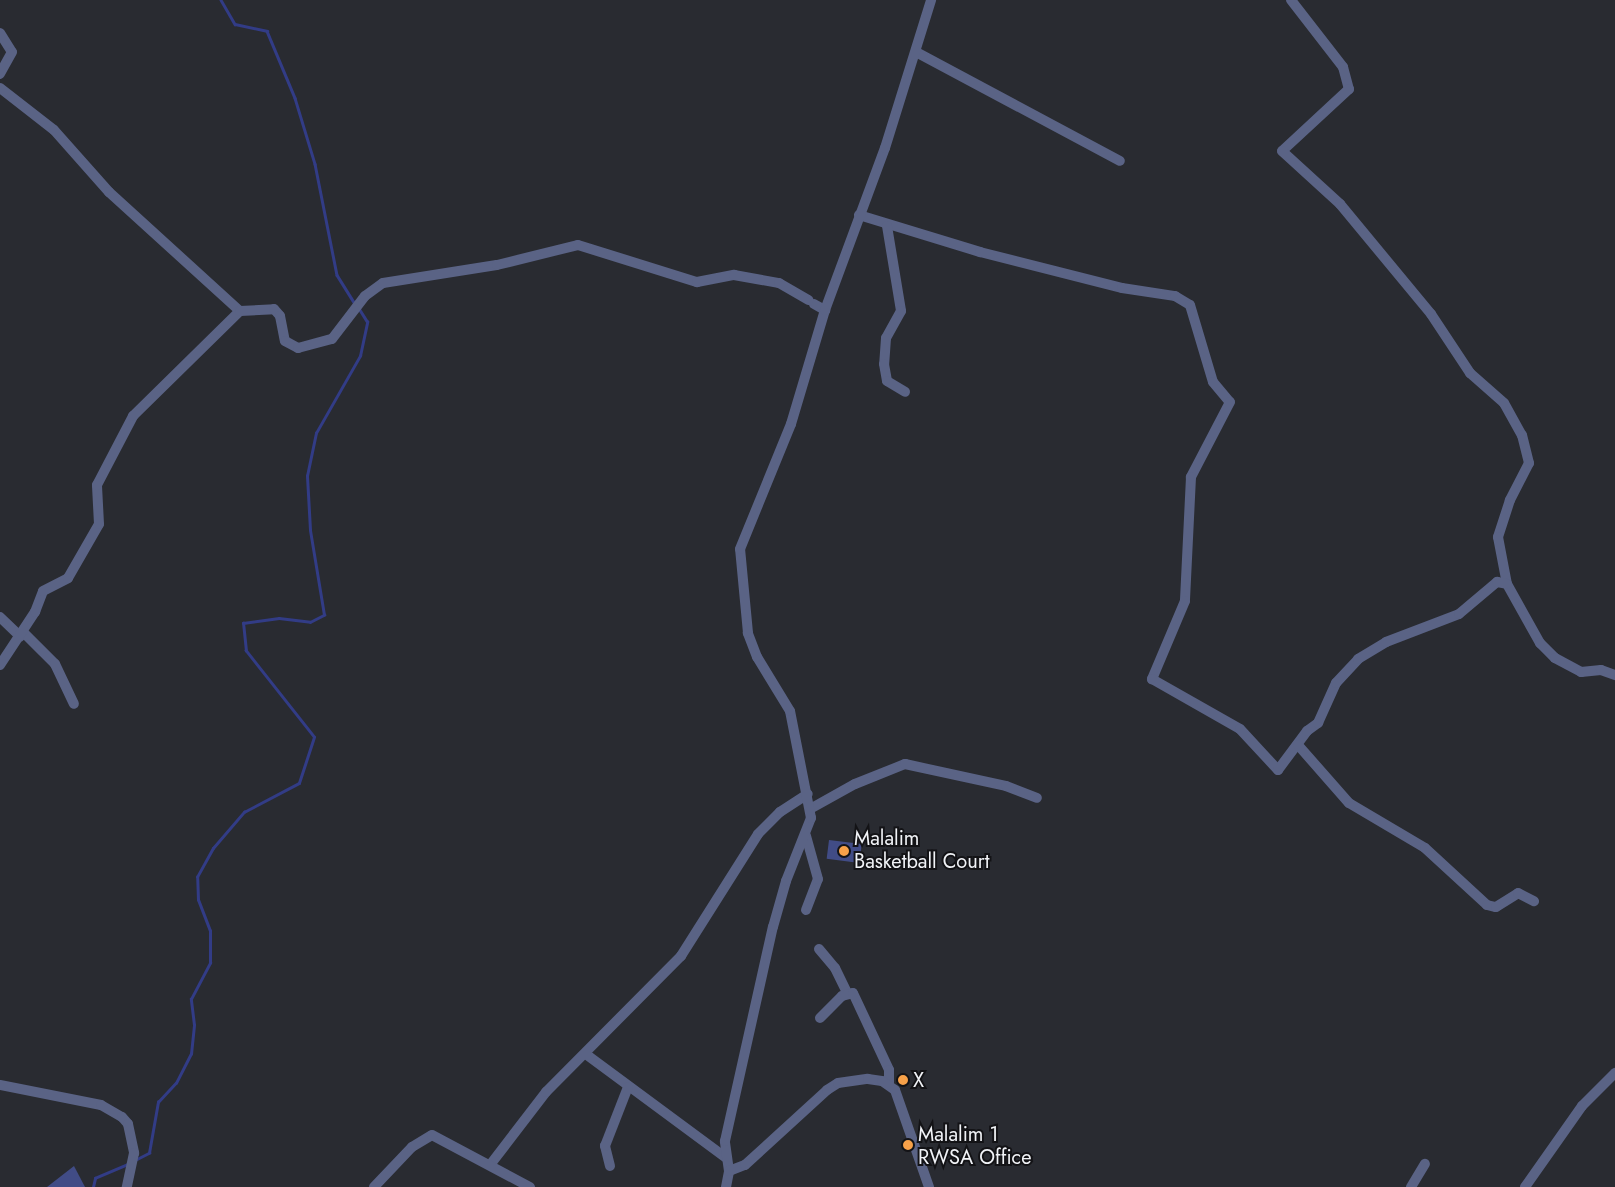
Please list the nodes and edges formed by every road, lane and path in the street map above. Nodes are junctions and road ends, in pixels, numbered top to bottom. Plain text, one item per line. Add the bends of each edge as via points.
1 (931, 0) edge
2 (1291, 0) edge
3 (0, 33) edge
4 (916, 52) junction
5 (0, 74) edge
6 (0, 88) edge
7 (1120, 161) dead end
8 (859, 215) junction
9 (887, 226) junction
10 (824, 310) junction
11 (240, 311) junction
12 (905, 392) dead end
13 (1506, 584) junction
14 (0, 617) edge
15 (22, 634) junction
16 (0, 666) edge
17 (1615, 675) edge
18 (74, 704) dead end
19 (1298, 745) junction
20 (808, 794) junction
21 (1037, 798) dead end
22 (810, 809) junction
23 (806, 836) junction
24 (1534, 901) dead end
25 (806, 910) dead end
26 (819, 949) dead end
27 (847, 992) junction
28 (820, 1018) dead end
29 (587, 1055) junction
30 (1615, 1073) edge
31 (889, 1084) junction
32 (0, 1085) edge
33 (628, 1087) junction
34 (725, 1158) junction
35 (1426, 1164) dead end
36 (490, 1166) junction
37 (610, 1166) dead end
38 (729, 1171) junction
39 (127, 1187) edge
40 (374, 1187) edge
41 (530, 1187) edge
42 (726, 1187) edge
43 (929, 1187) edge
44 (1411, 1187) edge
45 (1525, 1187) edge

1 - 4 street
2 - 13 street via 1343,67 1349,89 1282,151 1340,204 1431,314 1470,373 1504,403 1522,435 1529,463 1510,500 1498,537
3 - 5 street via 12,52
4 - 7 street
4 - 8 street
6 - 11 street via 54,130 109,192
8 - 9 street
8 - 10 street
9 - 12 street via 901,311 886,338 884,364 887,381
9 - 19 street via 1122,288 1175,296 1190,305 1213,382 1230,402 1191,477 1185,601 1152,679 1240,729 1278,770
10 - 11 street via 772,281 734,276 697,282 578,244 497,265 383,283 365,296 353,316 332,338 298,348 285,341 280,316 274,309
10 - 20 street via 783,448 740,549 748,633 757,658 790,710
11 - 15 street via 138,410 97,485 100,524 68,578 43,591
13 - 17 street via 1540,643 1555,658 1581,672 1601,670
13 - 19 street via 1497,582 1460,614 1399,636 1358,659 1336,683 1321,719
14 - 15 street
15 - 16 street
15 - 18 street via 55,664
19 - 24 street via 1349,803 1425,848 1487,905 1496,907 1518,893
20 - 22 street
20 - 29 street via 780,812 758,834 681,956
21 - 22 street via 1006,786 904,764 855,784
22 - 23 street
23 - 25 street via 818,879
23 - 34 street via 779,902 725,1141
26 - 27 street via 835,968
27 - 28 street
27 - 31 street via 857,997 889,1070
29 - 33 street
29 - 36 street via 546,1092
30 - 45 street via 1582,1106
31 - 38 street via 868,1079 838,1083 818,1097 745,1165
31 - 43 street via 914,1137
32 - 39 street via 101,1104 128,1124 134,1153
33 - 34 street
33 - 37 street via 605,1146
34 - 38 street
35 - 44 street
36 - 40 street via 442,1138 428,1135 396,1162
36 - 41 street
38 - 42 street

